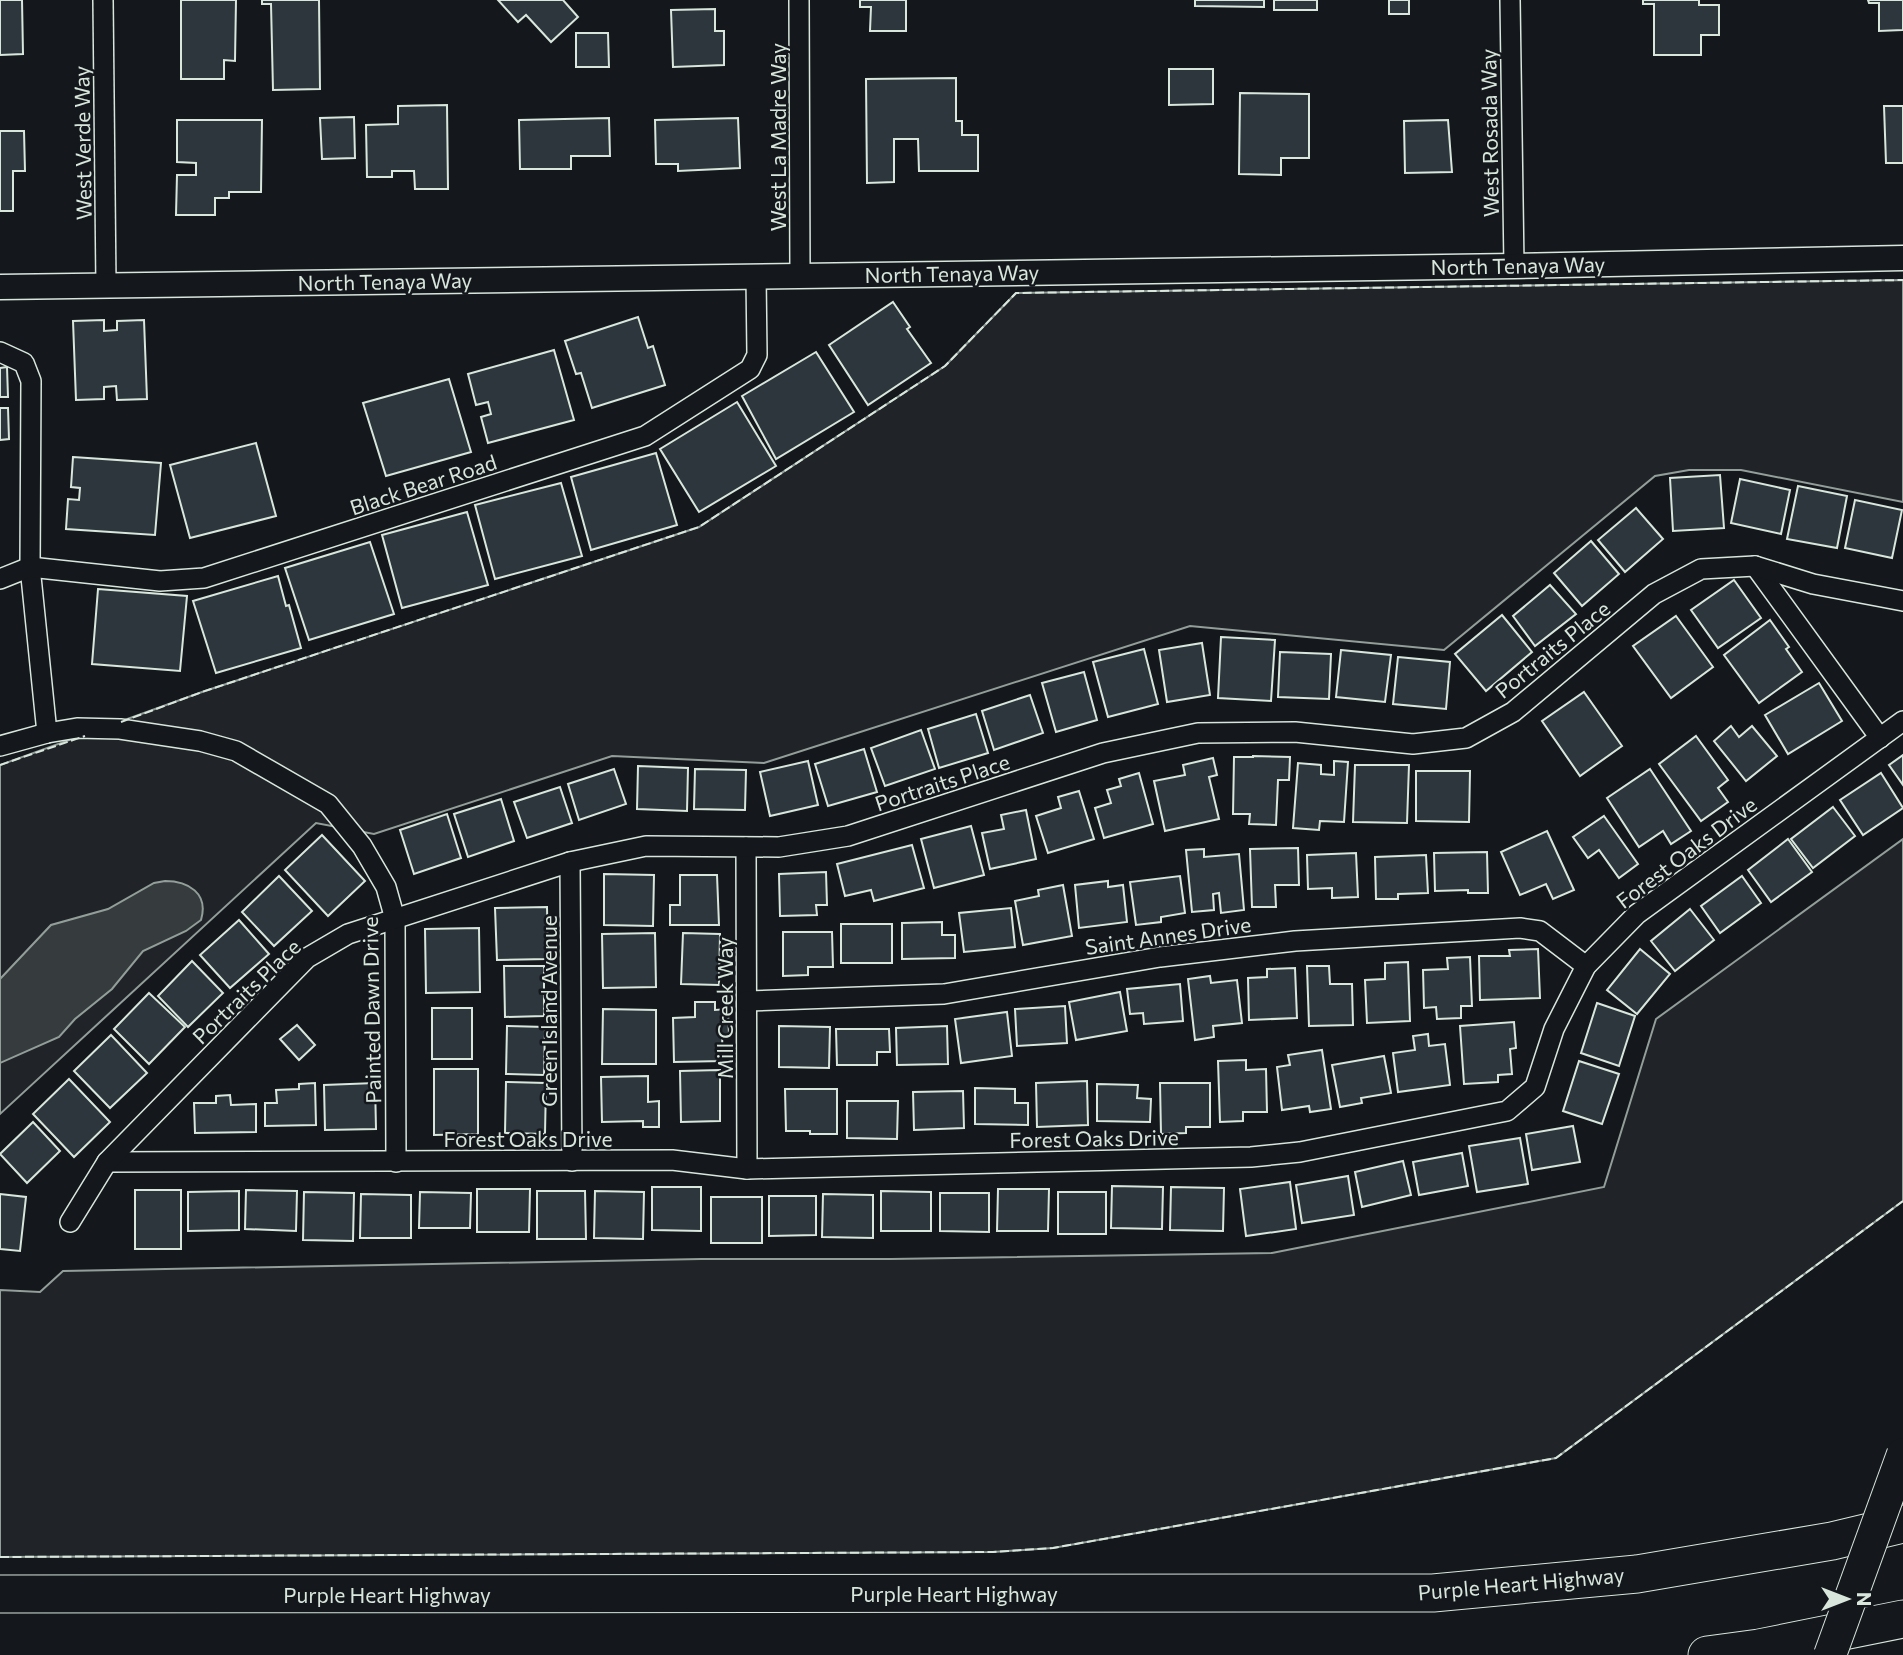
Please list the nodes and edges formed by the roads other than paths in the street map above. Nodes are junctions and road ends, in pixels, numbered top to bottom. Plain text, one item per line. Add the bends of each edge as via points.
1 (103, 0) edge
2 (799, 0) edge
3 (1510, 0) edge
4 (1903, 258) edge
5 (1514, 266) junction
6 (800, 275) junction
7 (756, 276) junction
8 (106, 286) junction
9 (0, 287) edge
10 (0, 352) edge
11 (1755, 566) junction
12 (30, 567) junction
13 (0, 579) edge
14 (1903, 601) edge
15 (1903, 720) edge
16 (47, 733) junction
17 (1880, 738) junction
18 (0, 746) edge
19 (746, 847) junction
20 (570, 862) junction
21 (395, 919) junction
22 (1586, 966) junction
23 (747, 1001) junction
24 (572, 1161) junction
25 (107, 1162) junction
26 (396, 1162) junction
27 (747, 1169) junction
28 (70, 1223) dead end
29 (1903, 1454) edge
30 (1903, 1524) edge
31 (0, 1594) edge
32 (1903, 1619) edge
33 (1863, 1628) junction
34 (1903, 1630) edge
35 (1707, 1655) edge
36 (1830, 1655) edge

1 - 8 street, West Verde Way
2 - 6 street, West La Madre Way
3 - 5 street, West Rosada Way
4 - 5 street, North Tenaya Way
5 - 6 street, North Tenaya Way
6 - 7 street, North Tenaya Way
7 - 8 street, North Tenaya Way
7 - 12 street, Black Bear Road via 757,355 750,369 645,436 204,578 160,581
8 - 9 street, North Tenaya Way
10 - 12 street via 24,363 32,381
11 - 14 street, Portraits Place
11 - 17 street
11 - 19 street, Portraits Place via 1701,569 1654,594 1513,712 1466,738 1413,744 1295,732 1198,733 1103,753 848,836 779,847
12 - 13 street, Black Bear Road
12 - 16 street
15 - 17 street, Forest Oaks Drive
16 - 18 street, Painted Dawn Drive
16 - 21 street, Painted Dawn Drive via 120,729 236,751 328,804 362,846 386,887
17 - 22 street, Forest Oaks Drive via 1637,914
19 - 20 street, Portraits Place via 646,846
19 - 23 street, Mill Creek Way
20 - 21 street, Portraits Place
20 - 24 street, Green Island Avenue
21 - 25 street, Portraits Place via 348,934 307,958
21 - 26 street, Painted Dawn Drive
22 - 23 street, Saint Annes Drive via 1540,930 1520,928 1295,941 944,994
22 - 27 street, Forest Oaks Drive via 1554,1029 1535,1087 1507,1111 1300,1152 1251,1157
23 - 27 street, Mill Creek Way
24 - 26 street, Forest Oaks Drive
24 - 27 street, Forest Oaks Drive via 672,1160
25 - 26 street, Forest Oaks Drive
25 - 28 street, Portraits Place
29 - 36 main road, bridge
30 - 31 highway, Purple Heart Highway via 1832,1541 1637,1574 1433,1593
32 - 33 highway
33 - 34 highway
33 - 35 highway

